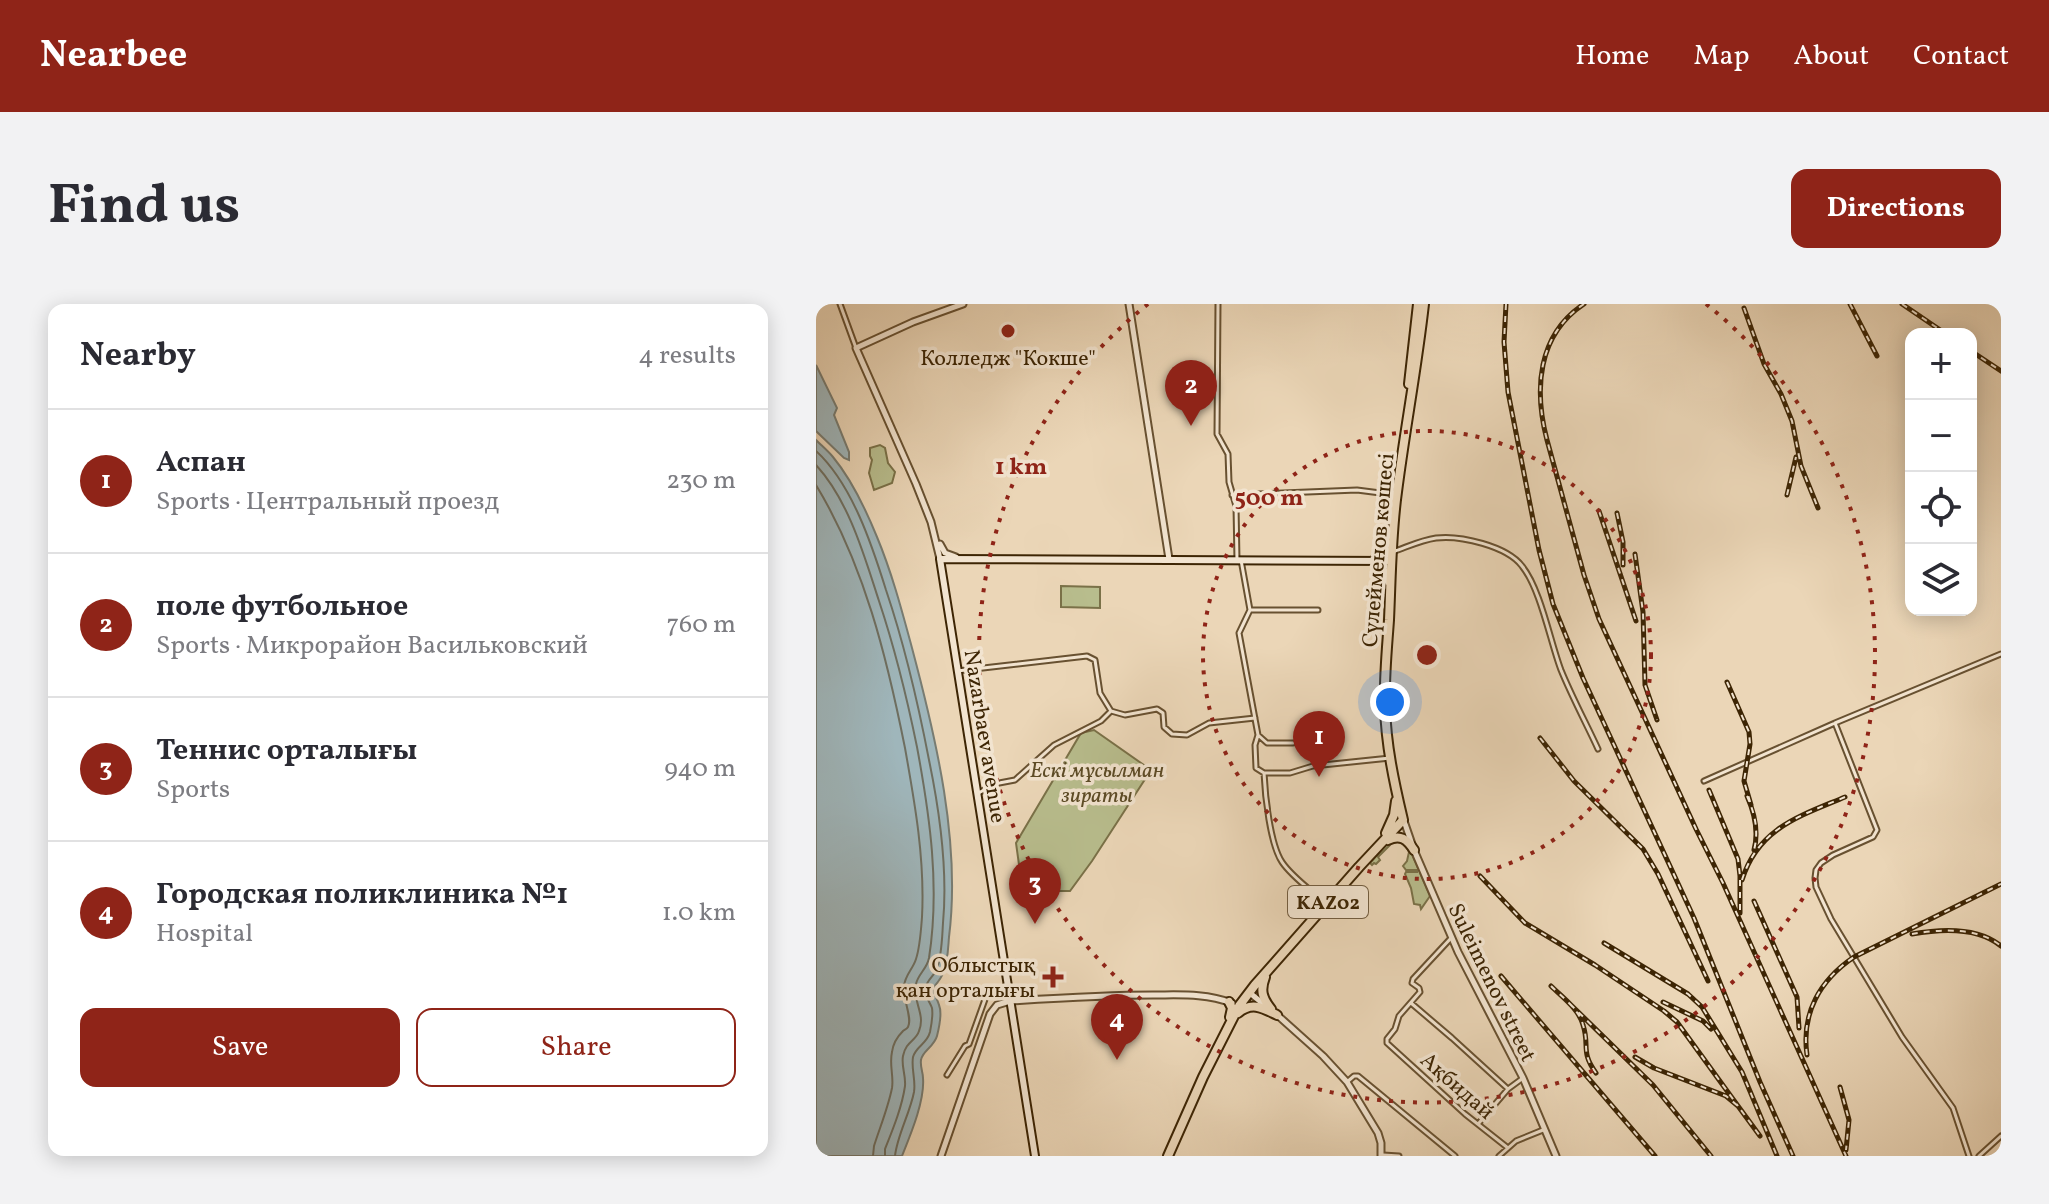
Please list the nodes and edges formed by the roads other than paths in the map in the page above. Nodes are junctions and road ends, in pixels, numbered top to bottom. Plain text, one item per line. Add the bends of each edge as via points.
1 (840, 304) edge
2 (963, 304) edge
3 (1129, 304) edge
4 (1218, 304) edge
5 (1418, 304) edge
6 (1424, 304) edge
7 (1430, 304) edge
8 (856, 348) junction
9 (1417, 365) junction
10 (1408, 411) junction
11 (1232, 495) junction
12 (1396, 495) junction
13 (1394, 520) junction
14 (934, 530) junction
15 (1391, 556) junction
16 (940, 559) junction
17 (968, 559) junction
18 (1172, 559) junction
19 (1239, 560) junction
20 (1355, 561) junction
21 (944, 586) junction
22 (1390, 594) junction
23 (1250, 610) junction
24 (1318, 610) dead end
25 (2001, 654) edge
26 (957, 671) junction
27 (1111, 711) junction
28 (1255, 718) junction
29 (1835, 723) junction
30 (1258, 735) junction
31 (1293, 743) dead end
32 (1598, 749) dead end
33 (1390, 758) junction
34 (1264, 773) junction
35 (1704, 781) dead end
36 (1394, 784) junction
37 (977, 794) junction
38 (1403, 820) junction
39 (1374, 850) junction
40 (1414, 850) junction
41 (1327, 904) junction
42 (1452, 937) junction
43 (1272, 966) junction
44 (1008, 988) junction
45 (1249, 995) junction
46 (1010, 1001) junction
47 (1229, 1002) junction
48 (1410, 1003) junction
49 (1277, 1015) junction
50 (1228, 1026) junction
51 (947, 1075) dead end
52 (1523, 1078) junction
53 (1347, 1082) junction
54 (1508, 1089) junction
55 (1478, 1124) junction
56 (1545, 1129) junction
57 (2001, 1136) edge
58 (1508, 1148) junction
59 (1381, 1155) edge
60 (1451, 1155) edge
61 (941, 1156) edge
62 (1035, 1156) edge
63 (1168, 1156) edge
64 (1399, 1156) edge
65 (1499, 1156) edge
66 (1556, 1156) edge
67 (1969, 1156) edge
68 (1979, 1156) edge

1 - 8 street
2 - 8 street
3 - 18 street
4 - 11 street via 1217,434 1228,454
5 - 10 highway, KАZ02
6 - 9 highway, KАZ02
7 - 9 highway
8 - 14 street
9 - 10 highway, KАZ02
10 - 12 highway, Сүлейменов көшесі / KАZ02
11 - 12 street via 1357,490
11 - 19 street
12 - 13 highway, Сүлейменов көшесі / KАZ02
13 - 15 highway, Сүлейменов көшесі / KАZ02
13 - 20 main road via 1382,555
14 - 16 street
14 - 17 street via 945,553
15 - 20 main road
15 - 22 highway, Сүлейменов көшесі / KАZ02
15 - 32 street via 1425,540 1446,537 1494,548 1519,562
16 - 17 main road
16 - 21 main road, Nazarbaev avenue
17 - 18 main road
17 - 21 main road via 947,566
18 - 19 main road
19 - 20 main road
19 - 23 street
20 - 22 main road via 1382,567
21 - 26 main road, Nazarbaev avenue
22 - 33 highway, Сүлейменов көшесі / KАZ02 via 1385,690
23 - 24 street
23 - 28 street via 1239,633
25 - 29 street
26 - 27 street via 1087,656 1095,660 1100,693
26 - 37 main road, Nazarbaev avenue
27 - 28 street via 1125,715 1157,709 1166,730 1179,736 1209,723
27 - 37 street via 1054,745 1015,780
28 - 30 street
29 - 35 street
29 - 67 street via 1877,830 1821,863 1816,887 1902,1037 1953,1108
30 - 31 street via 1267,743
30 - 34 street via 1256,768
33 - 34 street
33 - 36 highway, Сүлейменов көшесі / KАZ02
34 - 41 street via 1280,858
36 - 38 highway, Сүлейменов көшесі / KАZ02
36 - 39 highway, KАZ02 via 1394,815
37 - 44 main road, Nazarbaev avenue
38 - 39 highway, KАZ02
38 - 40 street, Suleimenov street
39 - 40 highway via 1397,837
39 - 41 highway, KАZ02
40 - 42 street, Suleimenov street
41 - 43 highway, KАZ02
42 - 48 street via 1413,979 1420,992
42 - 52 street, Suleimenov street
43 - 45 highway, KАZ02
43 - 49 highway via 1262,992
44 - 46 main road, Nazarbaev avenue
44 - 51 street via 988,991 969,1044
45 - 47 street
45 - 49 street
45 - 50 highway, KАZ02
46 - 47 street via 1182,995
46 - 61 street via 990,1014
46 - 62 main road, Nazarbaev avenue
47 - 50 highway
48 - 54 street
48 - 55 street, Ақбидай via 1387,1039 1389,1045
49 - 50 highway via 1250,1006
49 - 53 street
50 - 63 highway, KАZ02
52 - 54 street
52 - 56 street, Suleimenov street
53 - 59 street via 1378,1133
53 - 60 street via 1358,1076
54 - 55 street
55 - 58 street, Ақбидай
56 - 58 street
56 - 66 street, Suleimenov street
57 - 68 street
58 - 65 street
59 - 64 street

